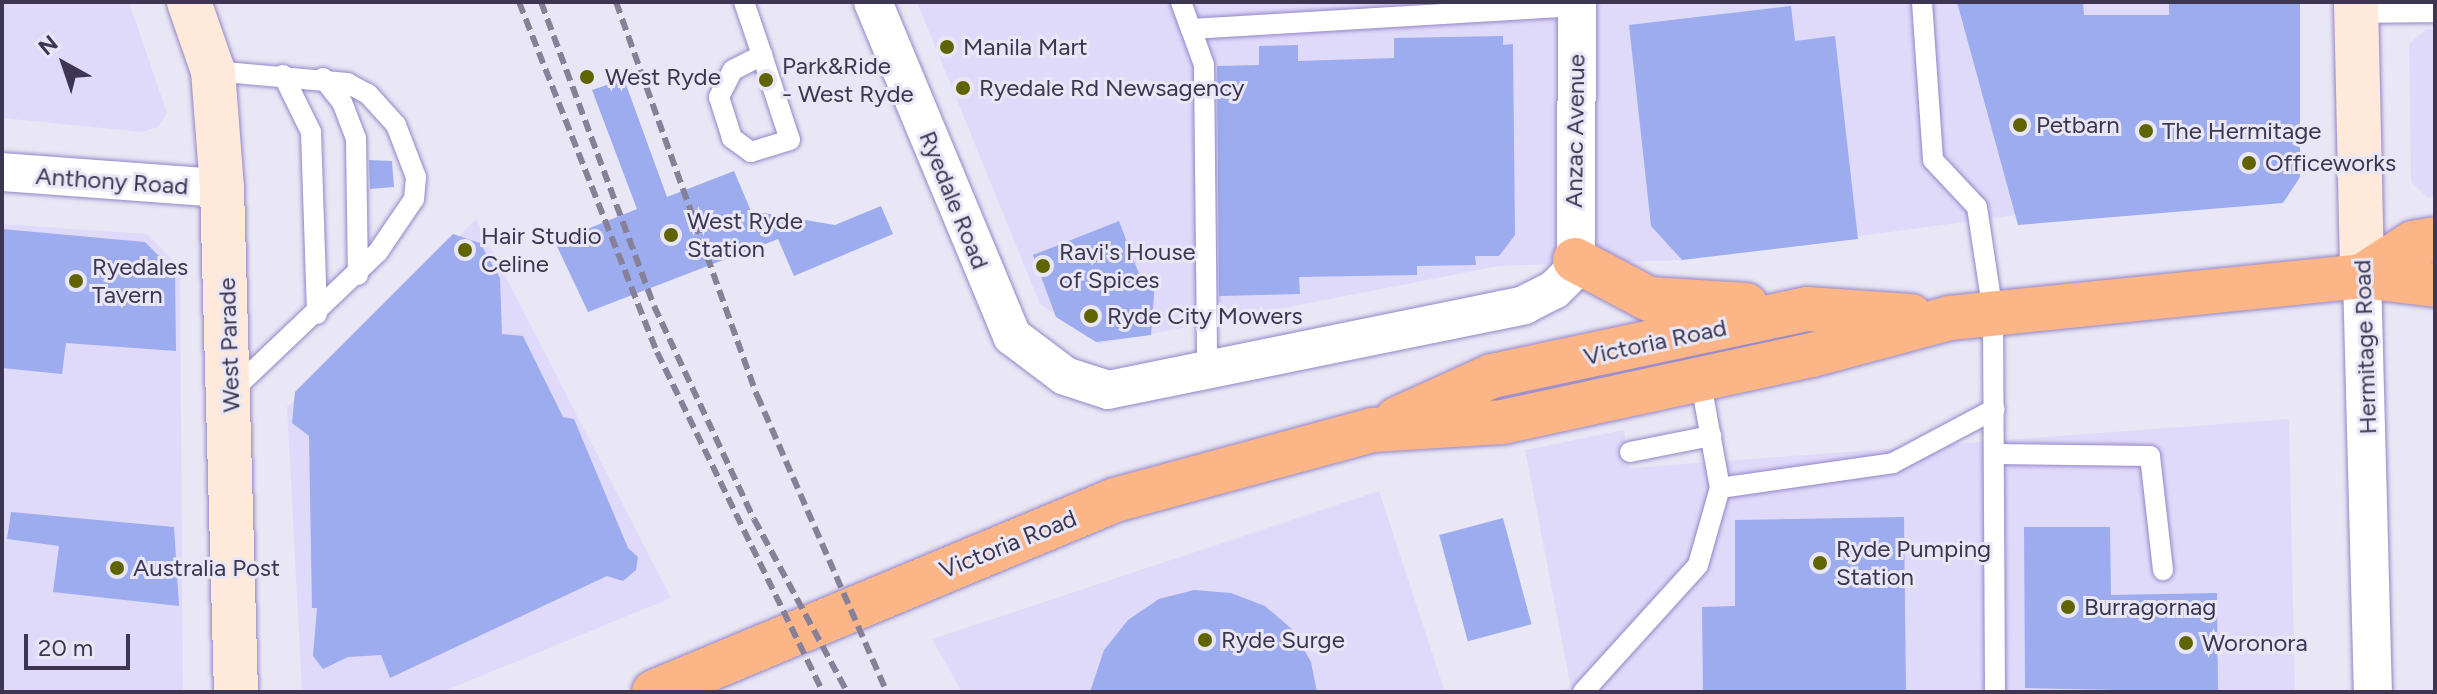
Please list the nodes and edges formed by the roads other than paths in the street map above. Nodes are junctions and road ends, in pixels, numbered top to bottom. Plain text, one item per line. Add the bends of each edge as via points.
1 (189, 2) edge
2 (744, 2) edge
3 (873, 2) edge
4 (1181, 2) edge
5 (1922, 2) edge
6 (1577, 4) edge
7 (2356, 7) edge
8 (2435, 12) edge
9 (1191, 29) junction
10 (762, 55) junction
11 (213, 71) junction
12 (283, 75) junction
13 (323, 78) junction
14 (2, 172) edge
15 (222, 188) junction
16 (2435, 239) edge
17 (1575, 260) junction
18 (358, 275) junction
19 (2362, 276) junction
20 (2435, 285) edge
21 (1807, 309) junction
22 (1993, 313) junction
23 (317, 314) junction
24 (1950, 318) junction
25 (1694, 333) junction
26 (1207, 373) junction
27 (1699, 377) junction
28 (232, 391) junction
29 (1995, 409) junction
30 (1373, 430) junction
31 (1711, 436) junction
32 (1630, 452) dead end
33 (1995, 454) junction
34 (1720, 488) junction
35 (2163, 570) dead end
36 (236, 692) edge
37 (654, 692) edge
38 (1583, 692) edge
39 (1995, 692) edge
40 (2373, 692) edge

1 - 11 street, West Parade
2 - 10 lane
3 - 26 street, Ryedale Road via 1003,320 1024,348 1065,376 1108,390
4 - 9 lane
5 - 22 lane via 1933,160 1977,207
6 - 9 lane
6 - 17 street, Anzac Avenue
7 - 8 lane
7 - 19 street, Hermitage Road
9 - 26 lane via 1204,65
10 - 10 lane via 790,140 751,152 732,138 719,97 733,70
11 - 12 lane
11 - 15 street, West Parade
12 - 13 lane
12 - 23 lane via 311,132
13 - 18 lane via 342,102 356,138
13 - 18 lane via 347,83 382,108 409,151 416,177 414,199 400,224
14 - 15 street, Anthony Road
15 - 28 street, West Parade
16 - 19 highway, Victoria Road via 2413,243
17 - 21 highway via 1649,299
17 - 26 street via 1554,290 1524,305
18 - 23 lane
19 - 20 highway, Victoria Road
19 - 22 highway, Victoria Road
19 - 40 street, Hermitage Road
21 - 24 highway, Victoria Road
21 - 25 highway, Victoria Road
22 - 24 highway, Victoria Road
22 - 29 lane
23 - 28 lane
24 - 27 highway, Victoria Road
25 - 27 lane
25 - 30 highway, Victoria Road via 1492,376
27 - 30 highway, Victoria Road via 1502,422
27 - 31 lane
28 - 36 street, West Parade
29 - 33 lane
29 - 34 lane via 1893,463
30 - 37 highway, Victoria Road via 1115,500
31 - 32 lane
31 - 34 lane
33 - 35 lane via 2150,456
33 - 39 lane
34 - 38 lane via 1698,565

